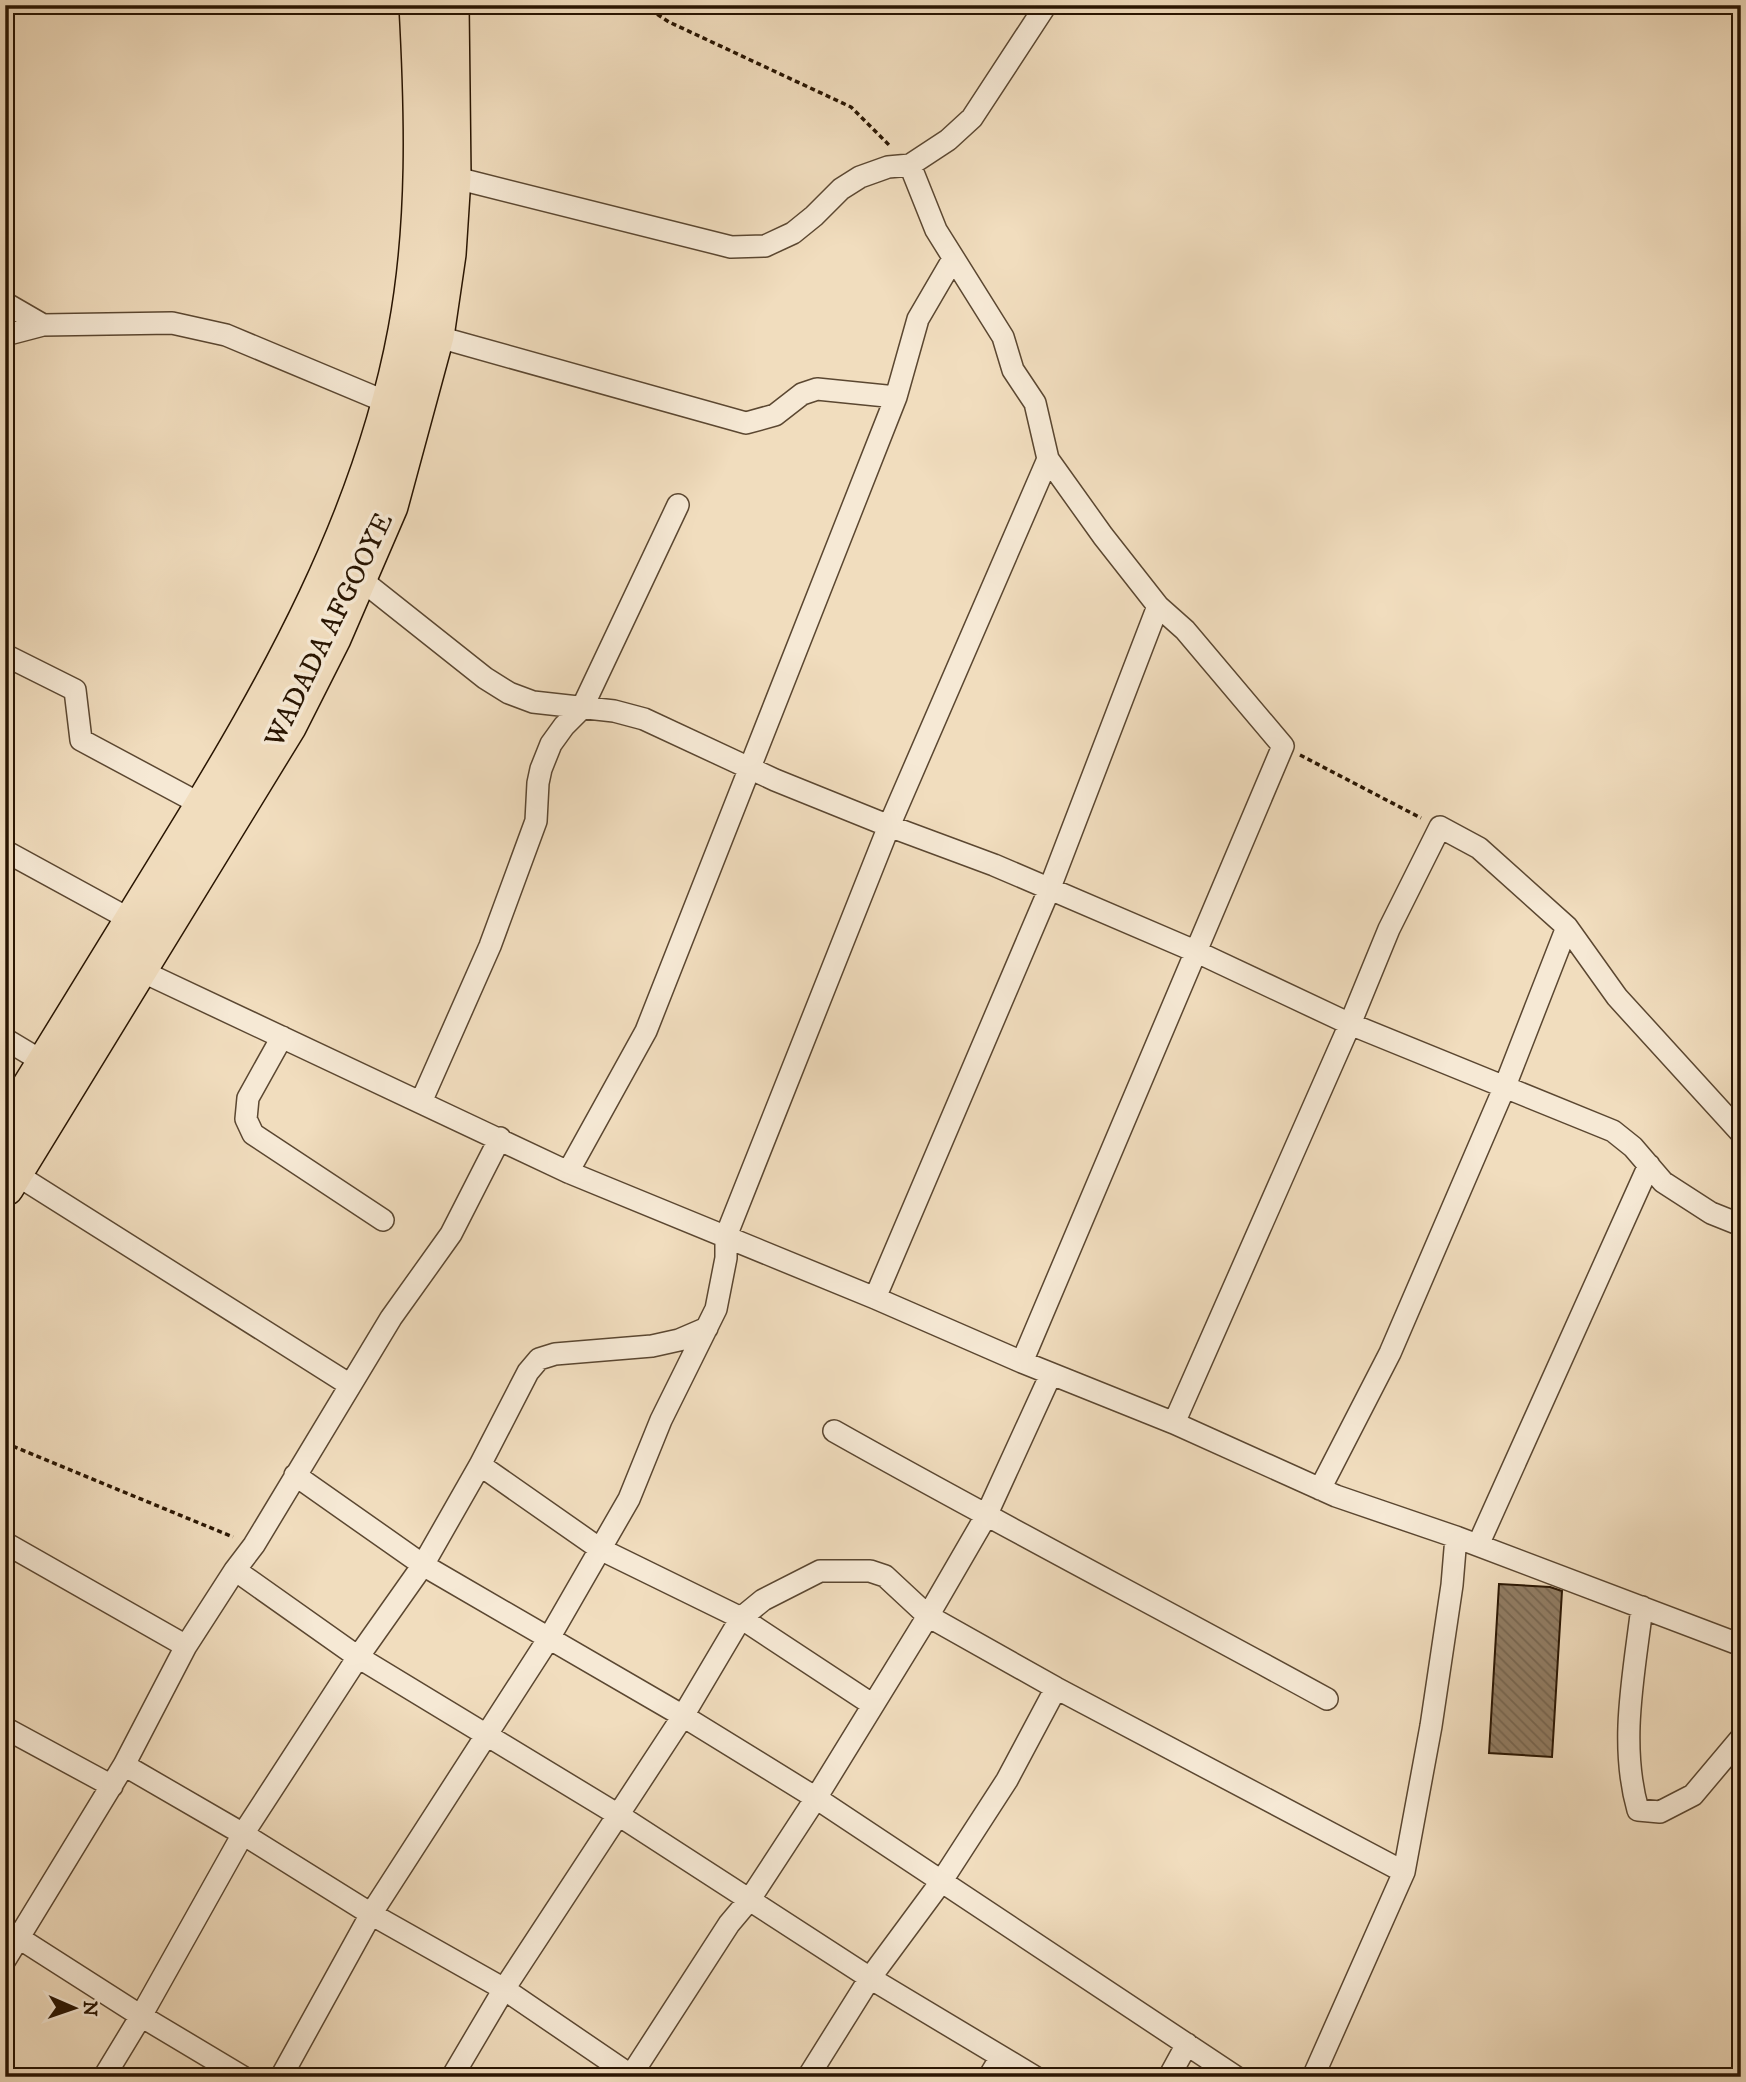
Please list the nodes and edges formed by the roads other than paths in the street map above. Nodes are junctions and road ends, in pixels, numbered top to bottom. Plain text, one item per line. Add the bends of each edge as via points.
1 (418, 5) edge
2 (450, 5) edge
3 (1046, 5) edge
4 (910, 165) junction
5 (452, 177) junction
6 (953, 259) junction
7 (5, 303) edge
8 (43, 325) junction
9 (5, 335) edge
10 (435, 336) junction
11 (896, 397) junction
12 (391, 404) junction
13 (1048, 459) junction
14 (678, 505) dead end
15 (359, 578) junction
16 (1158, 606) junction
17 (5, 655) edge
18 (582, 708) junction
19 (751, 768) junction
20 (204, 806) junction
21 (889, 826) junction
22 (5, 851) edge
23 (1049, 890) junction
24 (133, 921) junction
25 (1567, 927) junction
26 (1197, 952) junction
27 (137, 970) junction
28 (1350, 1024) junction
29 (282, 1037) junction
30 (5, 1039) edge
31 (45, 1063) junction
32 (1505, 1086) junction
33 (421, 1102) junction
34 (5, 1129) edge
35 (1741, 1133) edge
36 (500, 1138) junction
37 (1649, 1166) junction
38 (568, 1172) junction
39 (10, 1180) edge
40 (383, 1220) dead end
41 (1741, 1225) edge
42 (726, 1236) junction
43 (875, 1298) junction
44 (707, 1328) junction
45 (1022, 1362) junction
46 (1051, 1374) junction
47 (350, 1385) junction
48 (1174, 1423) junction
49 (834, 1431) dead end
50 (480, 1465) junction
51 (295, 1475) junction
52 (1320, 1489) junction
53 (986, 1516) junction
54 (1456, 1536) junction
55 (5, 1543) edge
56 (1478, 1545) junction
57 (600, 1549) junction
58 (423, 1565) junction
59 (235, 1570) junction
60 (1642, 1607) junction
61 (928, 1616) junction
62 (741, 1618) junction
63 (549, 1638) junction
64 (1741, 1645) edge
65 (186, 1646) junction
66 (358, 1657) junction
67 (1056, 1688) junction
68 (1327, 1699) dead end
69 (873, 1705) junction
70 (683, 1716) junction
71 (5, 1728) edge
72 (486, 1734) junction
73 (1741, 1738) edge
74 (124, 1765) junction
75 (111, 1786) junction
76 (816, 1798) junction
77 (620, 1816) junction
78 (243, 1833) junction
79 (1405, 1872) junction
80 (941, 1882) junction
81 (750, 1899) junction
82 (371, 1914) junction
83 (13, 1933) edge
84 (5, 1961) edge
85 (870, 1978) junction
86 (504, 1989) junction
87 (141, 2016) junction
88 (1187, 2044) junction
89 (1001, 2056) junction
90 (631, 2076) edge
91 (104, 2077) edge
92 (243, 2077) edge
93 (281, 2077) edge
94 (452, 2077) edge
95 (808, 2077) edge
96 (989, 2077) edge
97 (1035, 2077) edge
98 (1169, 2077) edge
99 (1236, 2077) edge
100 (1313, 2077) edge

1 - 12 highway, WADADA AFGOOYE via 422,196 408,329
2 - 5 highway, WADADA AFGOOYE
3 - 4 street via 971,118
4 - 5 street via 860,177 841,188 793,233 765,246 745,248
4 - 6 street
5 - 10 highway, WADADA AFGOOYE
6 - 11 street via 918,318
6 - 13 street via 1003,337 1013,370 1035,403
7 - 8 street
8 - 9 street
8 - 12 street via 172,324 226,335
10 - 11 street via 746,423 775,415 802,394 817,389
10 - 15 highway, WADADA AFGOOYE via 389,506
11 - 19 street
12 - 20 highway, WADADA AFGOOYE via 345,537 315,606 266,702
13 - 16 street
13 - 21 street
14 - 18 street
15 - 18 street via 509,693 533,702
15 - 27 highway, WADADA AFGOOYE via 288,725
16 - 23 street
16 - 26 street via 1185,630 1283,746
17 - 20 street via 75,690 81,740
18 - 19 street via 644,719
18 - 33 street via 551,744 538,783 536,821 490,946
19 - 21 street
19 - 38 street via 646,1031
20 - 24 highway, WADADA AFGOOYE
21 - 23 street via 994,864
21 - 42 street
22 - 24 street
23 - 26 street
23 - 43 street
24 - 31 highway, WADADA AFGOOYE
25 - 28 street via 1479,848 1440,827 1389,929
25 - 32 street
25 - 35 street via 1617,997
26 - 28 street
26 - 45 street
27 - 29 street
27 - 39 highway, WADADA AFGOOYE
28 - 32 street
28 - 48 street
29 - 33 street
29 - 40 street via 248,1098 246,1119 253,1134
30 - 31 street
31 - 34 highway, WADADA AFGOOYE
32 - 37 street via 1613,1131
32 - 52 street via 1390,1353
33 - 36 street
36 - 38 street
36 - 47 street via 451,1234
37 - 41 street via 1663,1182 1711,1213
37 - 56 street
38 - 42 street
39 - 47 street
42 - 43 street
42 - 44 street via 721,1287
43 - 45 street
44 - 50 street via 652,1346 539,1359
44 - 57 street via 661,1420 629,1499
45 - 46 street
46 - 48 street
46 - 53 street
47 - 51 street
48 - 52 street
49 - 53 street
50 - 57 street
50 - 58 street
51 - 58 street
51 - 59 street
52 - 54 street
53 - 61 street
53 - 68 street
54 - 56 street
54 - 79 street via 1431,1726
55 - 65 street
56 - 60 street
57 - 62 street
57 - 63 street
58 - 63 street
58 - 66 street
59 - 65 street
59 - 66 street
60 - 64 street
60 - 73 street via 1628,1735 1631,1785 1638,1810 1660,1812 1693,1795
61 - 62 street via 885,1576 838,1569 820,1571 788,1587
61 - 67 street
61 - 69 street
62 - 69 street
62 - 70 street
63 - 70 street
63 - 72 street
65 - 74 street
66 - 72 street
66 - 78 street
67 - 79 street
67 - 80 street via 1007,1780
69 - 76 street
70 - 76 street
70 - 77 street
71 - 75 street
72 - 77 street
72 - 82 street
74 - 75 street
74 - 78 street
75 - 83 street
76 - 80 street
76 - 81 street
77 - 81 street
77 - 86 street
78 - 82 street
78 - 87 street
79 - 100 street
80 - 85 street
80 - 88 street
81 - 85 street
81 - 90 street
82 - 86 street
82 - 93 street
83 - 84 street
83 - 87 street
85 - 89 street
85 - 95 street
86 - 90 street
86 - 94 street
87 - 91 street
87 - 92 street
88 - 98 street
88 - 99 street
89 - 96 street
89 - 97 street

